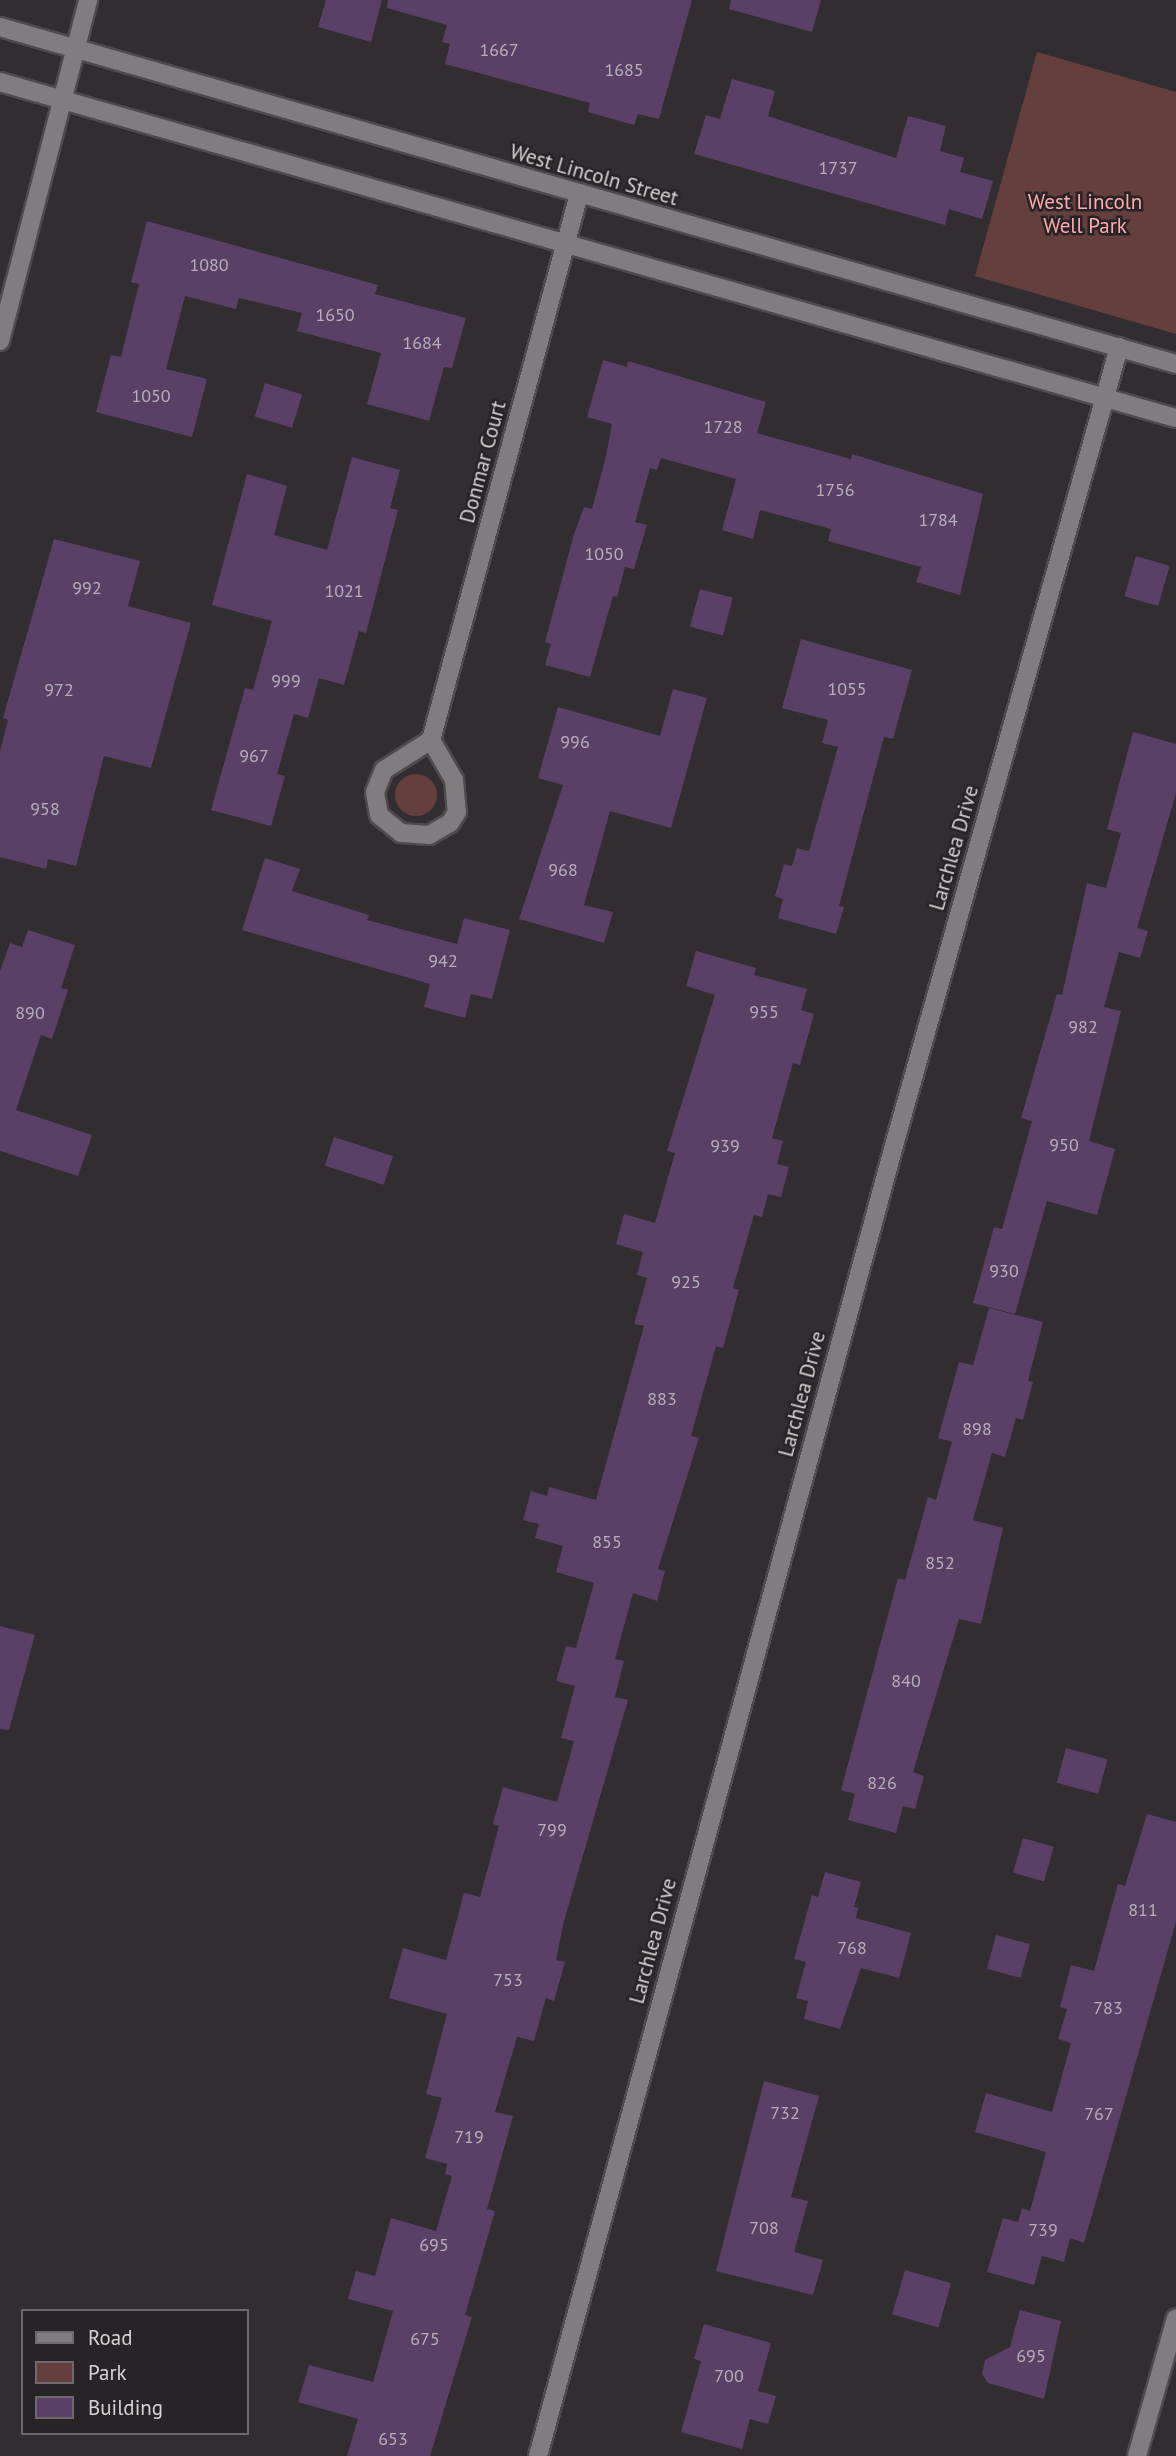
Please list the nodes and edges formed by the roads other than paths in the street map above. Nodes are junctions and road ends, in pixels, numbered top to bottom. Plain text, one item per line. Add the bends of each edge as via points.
1 (89, 0) edge
2 (0, 27) edge
3 (76, 48) junction
4 (0, 82) edge
5 (62, 99) junction
6 (579, 194) junction
7 (565, 244) junction
8 (0, 341) edge
9 (1119, 347) junction
10 (1176, 364) edge
11 (1105, 398) junction
12 (1176, 418) edge
13 (430, 740) junction
14 (1176, 2318) edge
15 (538, 2456) edge
16 (1137, 2456) edge

1 - 3 street
2 - 3 street, West Lincoln Street
3 - 5 street
3 - 6 street, West Lincoln Street
4 - 5 street
5 - 7 street
5 - 8 street
6 - 7 street, Donmar Court
6 - 9 street, West Lincoln Street
7 - 11 street
7 - 13 street, Donmar Court
9 - 10 street, West Lincoln Street
9 - 11 street, Larchlea Drive
11 - 12 street
11 - 15 street, Larchlea Drive via 891,1155
13 - 13 street via 454,780 457,812 450,823 429,835 401,833 379,815 378,782 384,769
14 - 16 street

